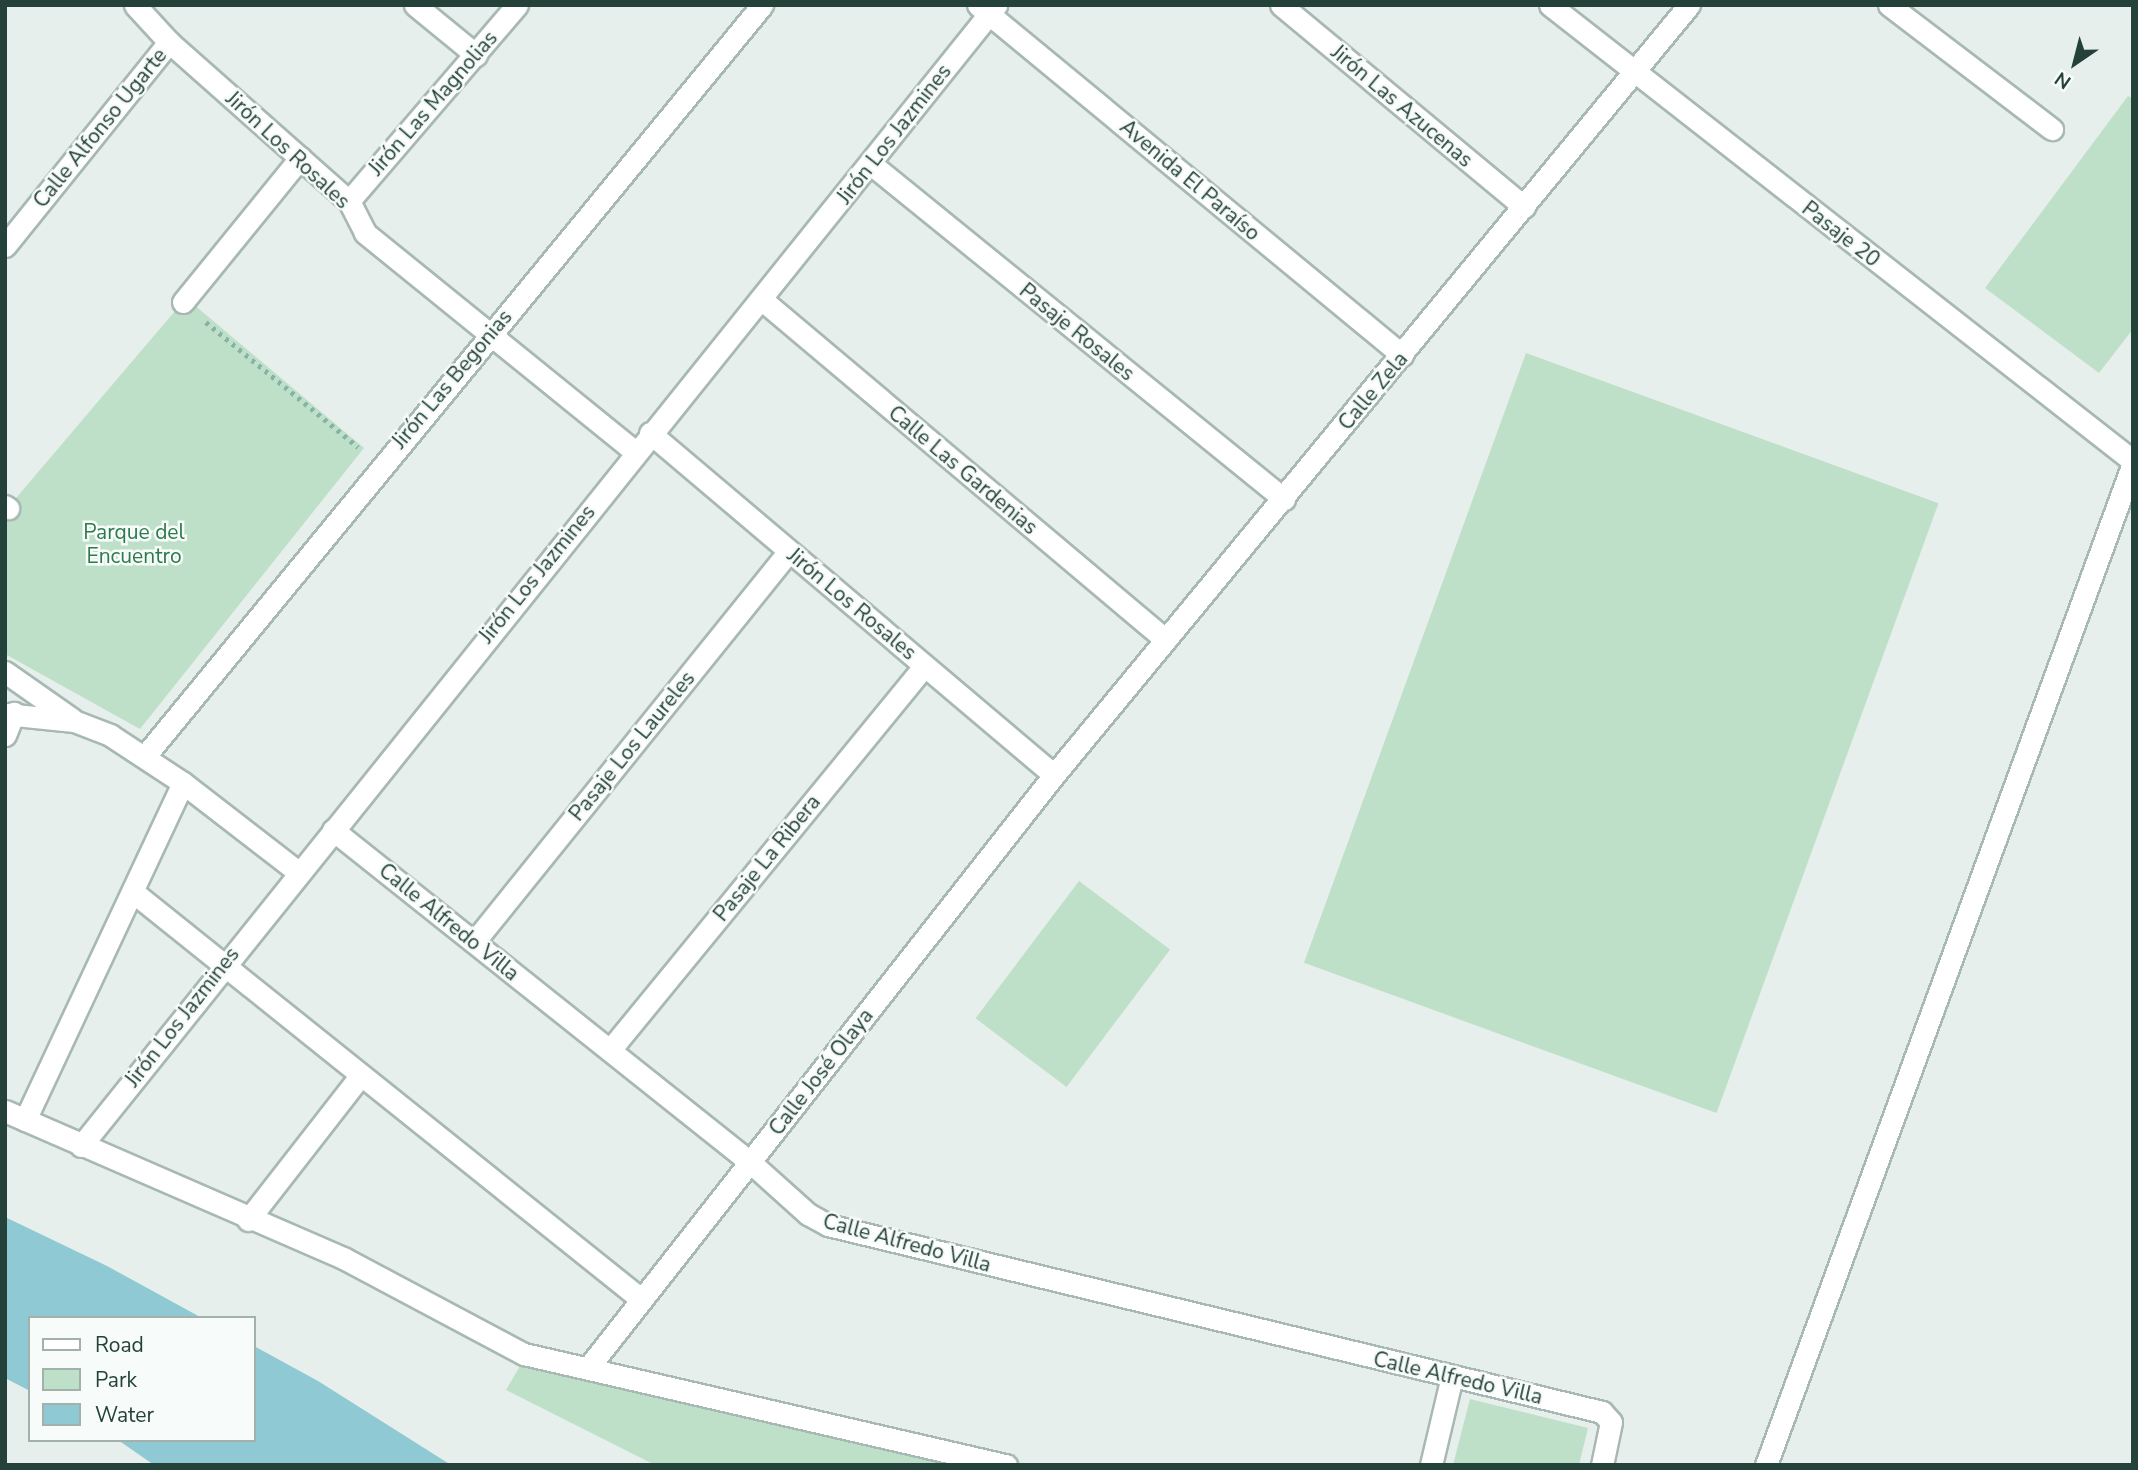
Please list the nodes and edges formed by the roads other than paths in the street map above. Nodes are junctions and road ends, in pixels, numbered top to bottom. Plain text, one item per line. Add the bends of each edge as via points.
1 (135, 5) edge
2 (415, 5) edge
3 (517, 5) edge
4 (762, 5) edge
5 (1281, 5) edge
6 (1550, 5) edge
7 (1689, 5) edge
8 (1889, 5) edge
9 (987, 8) edge
10 (169, 42) junction
11 (476, 55) junction
12 (1633, 73) junction
13 (2052, 129) dead end
14 (300, 158) junction
15 (871, 164) junction
16 (349, 201) junction
17 (1524, 207) junction
18 (5, 246) edge
19 (761, 299) junction
20 (183, 302) road end
21 (488, 336) junction
22 (1402, 355) junction
23 (650, 433) junction
24 (635, 452) junction
25 (2133, 462) edge
26 (1284, 499) junction
27 (789, 551) junction
28 (1166, 640) junction
29 (924, 666) junction
30 (5, 672) edge
31 (10, 713) edge
32 (74, 721) junction
33 (5, 735) edge
34 (145, 756) junction
35 (1054, 775) junction
36 (183, 783) junction
37 (333, 830) junction
38 (297, 871) junction
39 (133, 892) junction
40 (474, 942) junction
41 (222, 966) junction
42 (610, 1050) junction
43 (360, 1076) junction
44 (5, 1111) edge
45 (25, 1120) junction
46 (80, 1146) junction
47 (750, 1162) junction
48 (248, 1220) junction
49 (642, 1300) junction
50 (588, 1368) junction
51 (1452, 1376) junction
52 (1006, 1465) edge
53 (1431, 1465) edge
54 (1602, 1465) edge
55 (1766, 1465) edge

1 - 10 street, Jirón Los Rosales
2 - 11 street
3 - 11 street, Jirón Las Magnolias
4 - 21 street, Jirón Las Begonias
5 - 17 street, Jirón Las Azucenas
6 - 12 street, Pasaje 20
7 - 12 street, Calle Zela
8 - 13 street
9 - 15 street, Jirón Los Jazmines
9 - 22 street, Avenida El Paraíso
10 - 14 street, Jirón Los Rosales
10 - 18 street, Calle Alfonso Ugarte
11 - 16 street, Jirón Las Magnolias
12 - 17 street, Calle Zela
12 - 25 street, Pasaje 20
14 - 16 street, Jirón Los Rosales
14 - 20 street
15 - 19 street, Jirón Los Jazmines
15 - 26 street, Pasaje Rosales
16 - 21 street, Jirón Los Rosales via 365,233
17 - 22 street, Calle Zela
19 - 23 street, Jirón Los Jazmines
19 - 28 street, Calle Las Gardenias
21 - 24 street, Jirón Los Rosales
21 - 34 street, Jirón Las Begonias
22 - 26 street, Calle Zela
23 - 24 street, Jirón Los Jazmines
23 - 27 street, Jirón Los Rosales
24 - 37 street, Jirón Los Jazmines
25 - 55 street
26 - 28 street, Calle Zela
27 - 29 street, Jirón Los Rosales
27 - 40 street, Pasaje Los Laureles
28 - 35 street, Calle Zela
29 - 35 street, Jirón Los Rosales
29 - 42 street, Pasaje La Ribera
30 - 32 street
31 - 32 street
31 - 33 street
32 - 34 street
34 - 36 street
35 - 47 street, Calle José Olaya
36 - 38 street
36 - 39 street
37 - 38 street, Jirón Los Jazmines
37 - 40 street, Calle Alfredo Villa
38 - 41 street, Jirón Los Jazmines
39 - 41 street
39 - 45 street
40 - 42 street, Calle Alfredo Villa
41 - 43 street
41 - 46 street, Jirón Los Jazmines
42 - 47 street, Calle Alfredo Villa
43 - 48 street
43 - 49 street
44 - 45 street
45 - 46 street
46 - 48 street
47 - 49 street, Calle José Olaya
47 - 51 street, Calle Alfredo Villa via 808,1214 850,1232
48 - 50 street via 345,1259 514,1349
49 - 50 street, Calle José Olaya
50 - 52 street
51 - 53 street
51 - 54 street, Calle Alfredo Villa via 1602,1412 1611,1422

